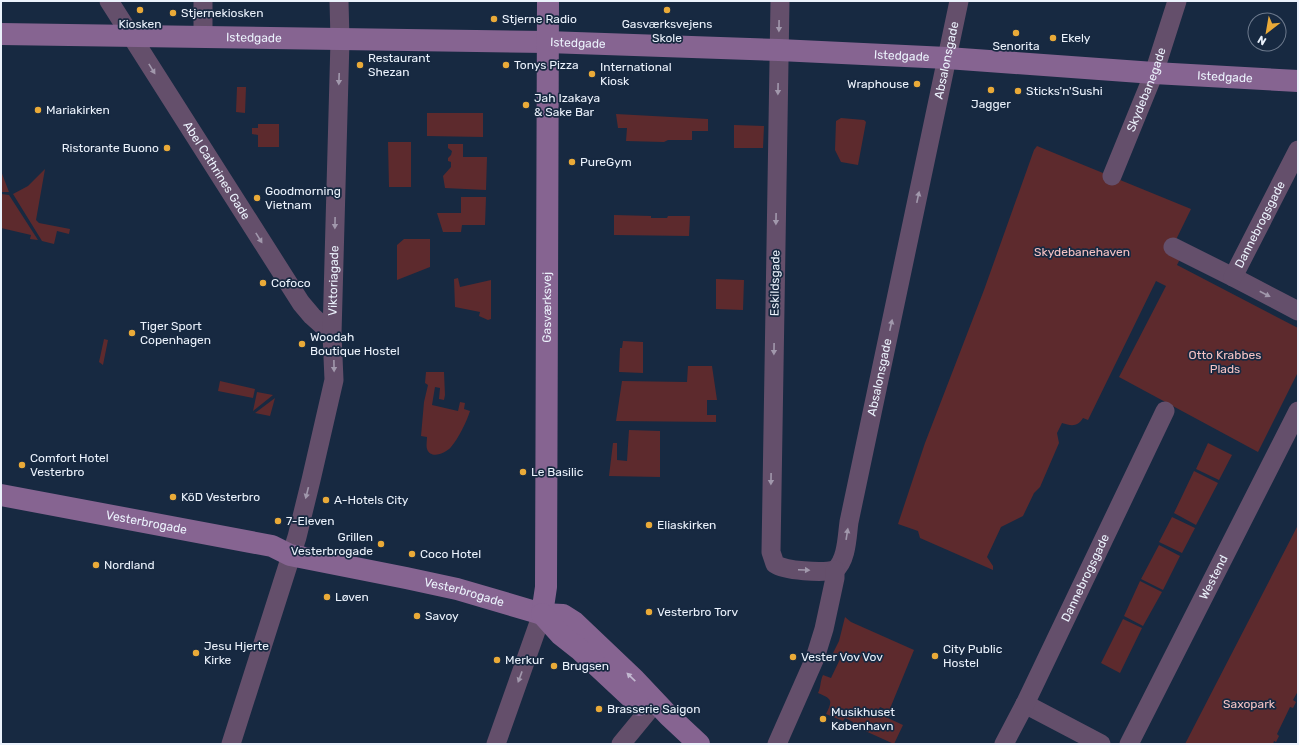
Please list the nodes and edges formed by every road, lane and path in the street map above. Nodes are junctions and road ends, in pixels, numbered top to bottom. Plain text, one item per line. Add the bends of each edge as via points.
1 (109, 1) edge
2 (203, 1) edge
3 (339, 1) edge
4 (548, 1) edge
5 (780, 1) edge
6 (959, 1) edge
7 (1177, 1) edge
8 (1, 34) edge
9 (131, 36) junction
10 (203, 38) junction
11 (340, 40) junction
12 (547, 42) junction
13 (779, 50) junction
14 (947, 58) junction
15 (1154, 73) junction
16 (1298, 81) edge
17 (1298, 150) edge
18 (1112, 176) dead end
19 (1173, 247) dead end
20 (1233, 277) junction
21 (1298, 311) edge
22 (332, 334) junction
23 (1298, 411) edge
24 (1165, 412) dead end
25 (1, 495) edge
26 (1, 508) edge
27 (290, 555) junction
28 (835, 570) junction
29 (542, 614) junction
30 (647, 703) junction
31 (1025, 704) junction
32 (231, 744) edge
33 (496, 744) edge
34 (621, 744) edge
35 (678, 744) edge
36 (698, 744) edge
37 (777, 744) edge
38 (1004, 744) edge
39 (1101, 744) edge
40 (1129, 744) edge

1 - 9 street, Abel Cathrines Gade
2 - 10 street
3 - 11 street, Viktoriagade
4 - 12 street, Gasværksvej
5 -> 13 street, Eskildsgade
6 - 14 street, Absalonsgade
7 - 15 street, Skydebanegade
8 - 9 street, Istedgade
9 - 10 street, Istedgade
9 -> 22 street, Abel Cathrines Gade via 301,303
10 - 11 street, Istedgade
11 - 12 street, Istedgade
11 -> 22 street, Viktoriagade
12 - 13 street, Istedgade
12 - 29 street, Gasværksvej via 546,587
13 - 14 street, Istedgade
13 -> 28 street, Eskildsgade via 770,544 772,559 782,568
14 - 15 street, Istedgade
28 -> 14 street, Absalonsgade via 844,555
15 - 16 street, Istedgade
15 - 18 street, Skydebanegade
17 - 20 street, Dannebrogsgade
19 - 20 street
20 -> 21 street
22 -> 27 street, Viktoriagade via 334,380 306,501
23 - 40 street, Westend
24 - 31 street, Dannebrogsgade
25 - 27 street, Vesterbrogade via 272,546
26 - 27 street, Vesterbrogade via 270,559
27 - 29 street, Vesterbrogade via 457,589
27 - 32 street, Viktoriagade
28 - 37 street, Absalonsgade via 818,649
29 - 30 street via 560,634
29 -> 33 street
30 - 34 street
30 - 35 street
30 - 36 street via 669,716
31 - 38 street, Dannebrogsgade
31 - 39 street

